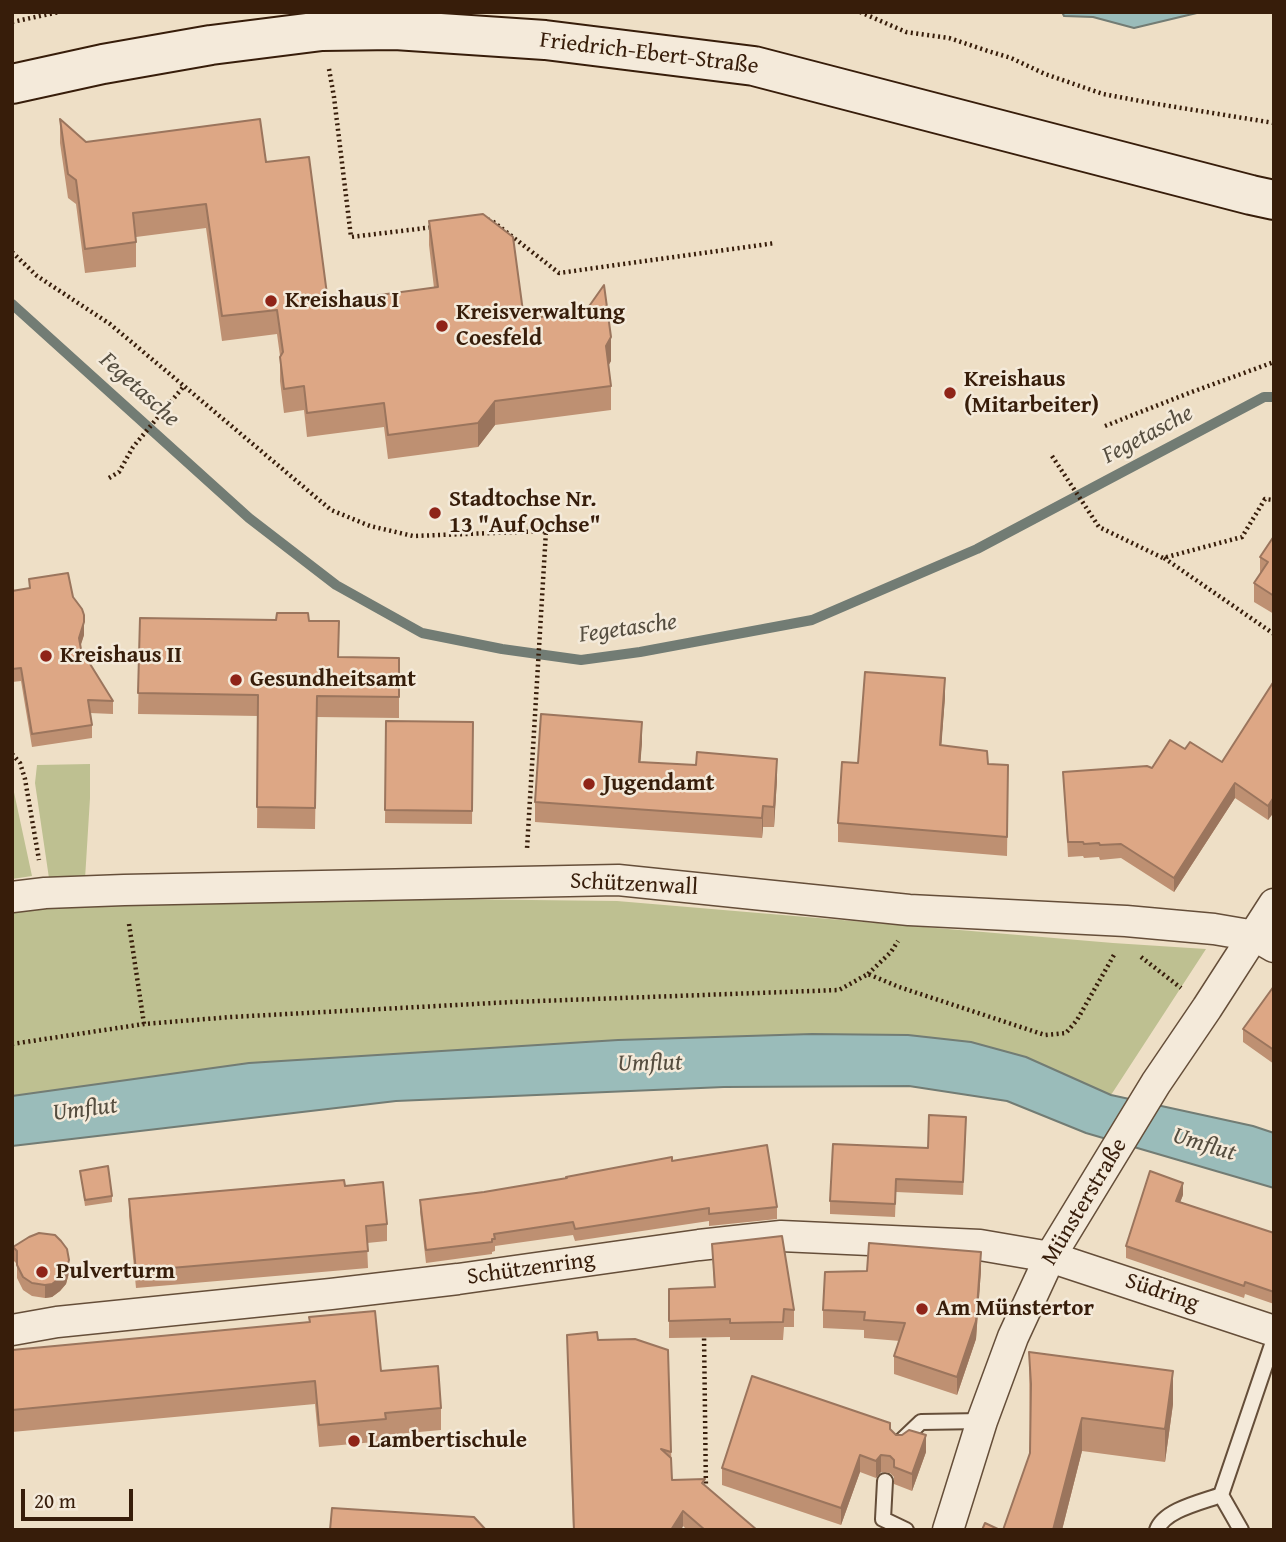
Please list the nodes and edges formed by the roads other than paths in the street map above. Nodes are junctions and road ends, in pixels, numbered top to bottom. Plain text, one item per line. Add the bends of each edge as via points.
1 (396, 21) edge
2 (12, 84) edge
3 (1274, 200) edge
4 (12, 897) edge
5 (1274, 904) edge
6 (1264, 941) edge
7 (1050, 1256) junction
8 (12, 1330) edge
9 (1274, 1331) edge
10 (1274, 1339) edge
11 (982, 1421) junction
12 (899, 1443) edge
13 (885, 1481) edge
14 (1221, 1495) junction
15 (906, 1530) edge
16 (948, 1530) edge
17 (1157, 1530) edge
18 (1241, 1530) edge

1 - 2 street, Friedrich-Ebert-Straße via 184,50
1 - 3 street, Friedrich-Ebert-Straße via 754,66
4 - 6 street, Schützenwall via 124,890 618,880 1122,933 1214,929
5 - 6 street, Münsterstraße
6 - 7 street, Münsterstraße via 1208,1008 1156,1083
7 - 8 street, Schützenring via 980,1244 780,1236 458,1279
7 - 9 street, Südring
7 - 11 street, Münsterstraße via 1013,1336
10 - 14 lane
11 - 12 lane via 921,1423
11 - 16 street, Münsterstraße
13 - 15 lane via 883,1519
14 - 17 lane via 1175,1511
14 - 18 lane

